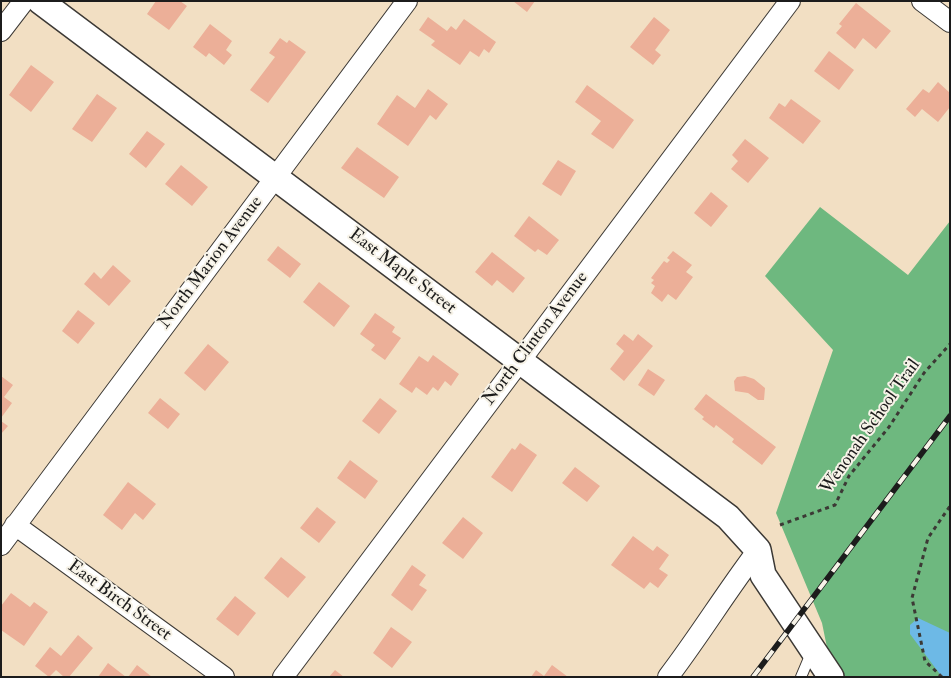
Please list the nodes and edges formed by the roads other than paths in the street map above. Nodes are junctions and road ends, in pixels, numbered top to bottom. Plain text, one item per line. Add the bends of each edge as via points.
1 (24, 1) edge
2 (40, 1) edge
3 (407, 1) edge
4 (790, 1) edge
5 (922, 1) edge
6 (950, 22) edge
7 (1, 31) edge
8 (275, 177) junction
9 (520, 360) junction
10 (15, 525) junction
11 (1, 545) edge
12 (758, 550) junction
13 (813, 650) junction
14 (224, 677) edge
15 (283, 677) edge
16 (668, 677) edge
17 (801, 677) edge
18 (831, 677) edge

1 - 7 street
2 - 8 street, East Maple Street
3 - 8 street, North Marion Avenue
4 - 9 street, North Clinton Avenue
5 - 6 street
8 - 9 street, East Maple Street
8 - 10 street, North Marion Avenue
9 - 12 street, East Maple Street via 728,517
9 - 15 street, North Clinton Avenue
10 - 11 street, North Marion Avenue
10 - 14 street, East Birch Street
12 - 13 street via 762,575
12 - 16 street
13 - 17 lane
13 - 18 street

